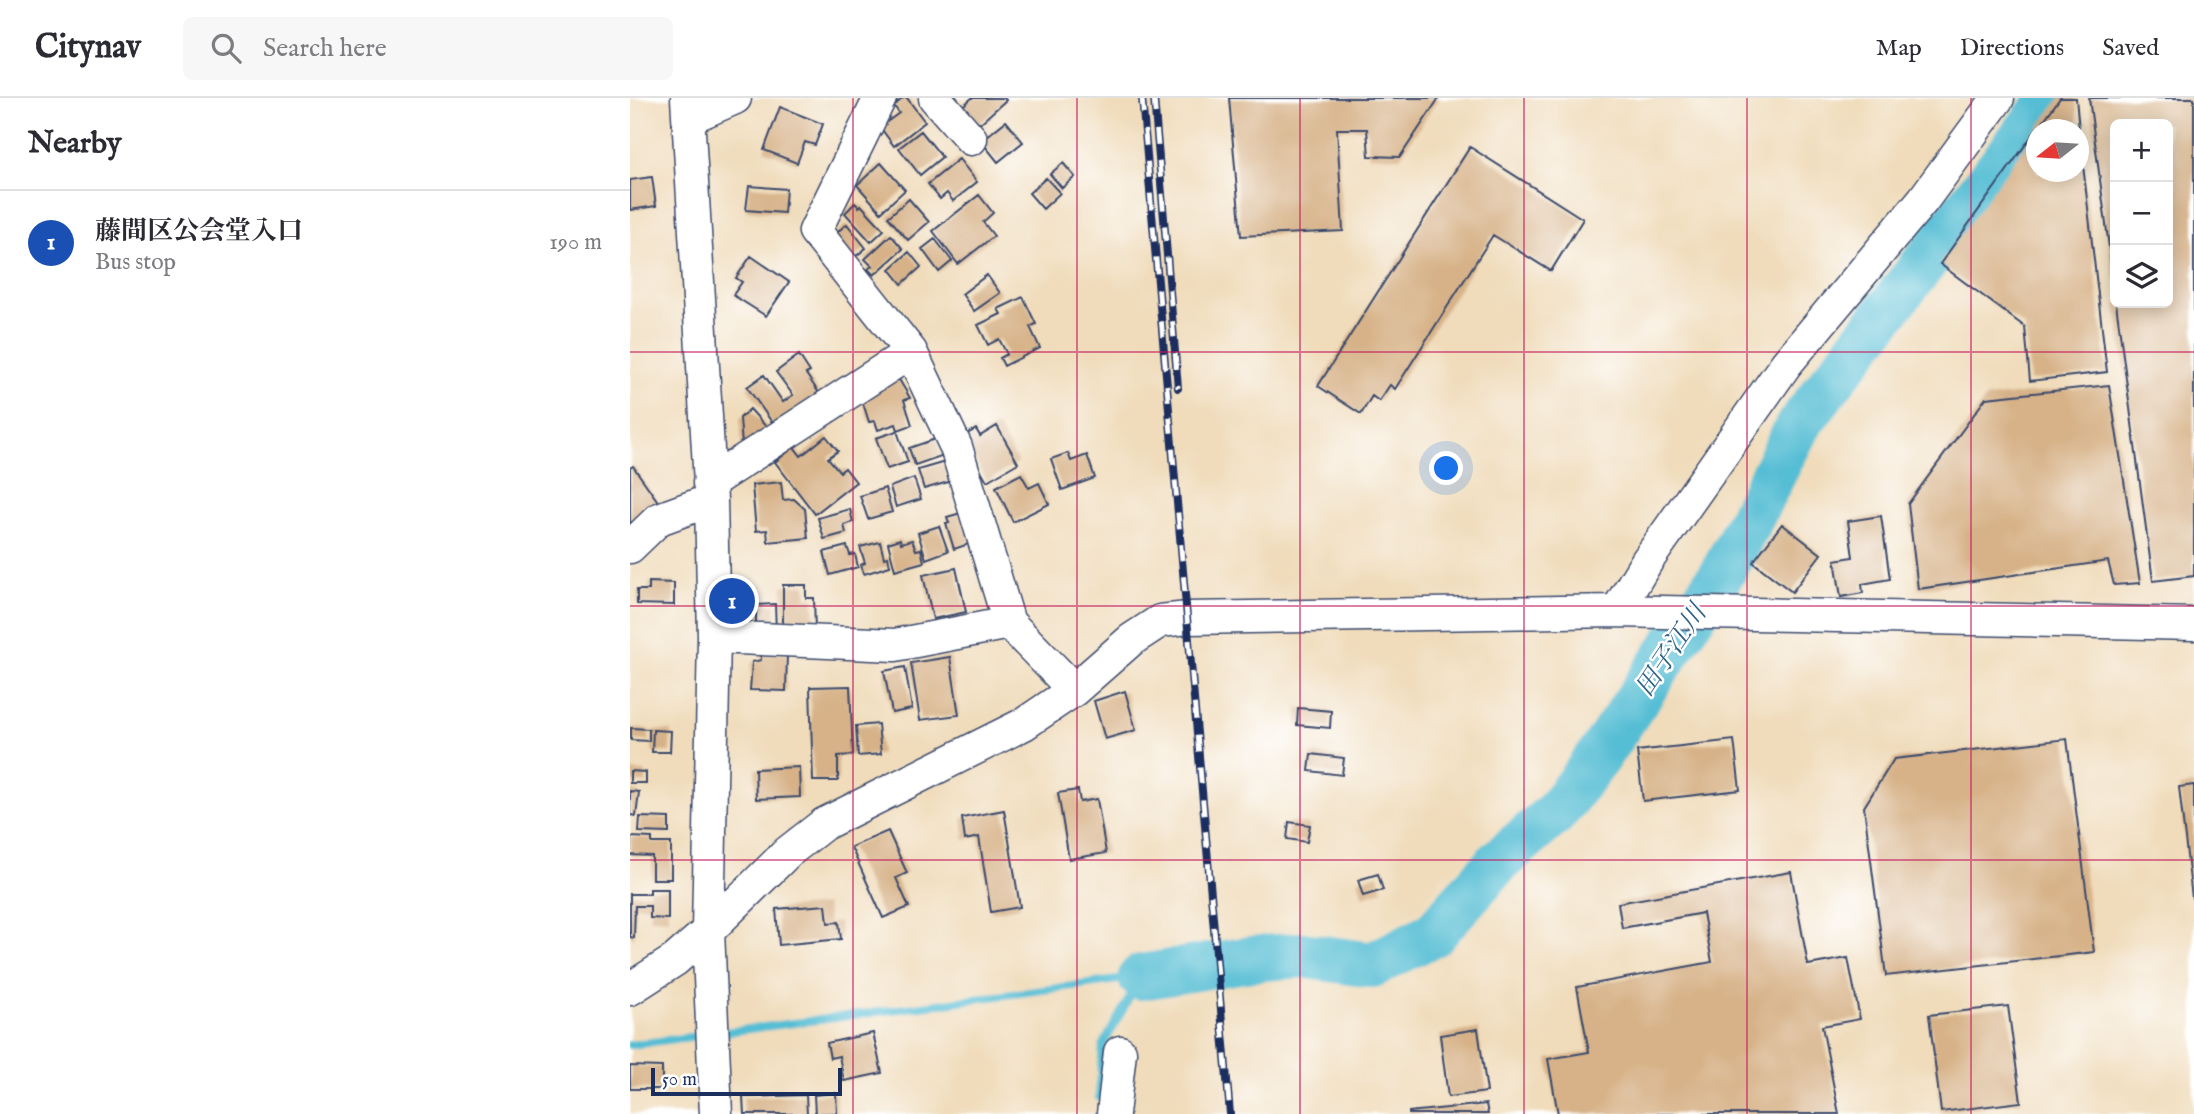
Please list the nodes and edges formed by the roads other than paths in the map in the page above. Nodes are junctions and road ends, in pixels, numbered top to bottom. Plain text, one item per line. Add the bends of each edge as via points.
1 (735, 98) edge
2 (880, 98) edge
3 (935, 98) edge
4 (1998, 98) edge
5 (688, 108) edge
6 (971, 139) dead end
7 (911, 352) junction
8 (710, 492) junction
9 (630, 547) edge
10 (1617, 611) junction
11 (1009, 624) junction
12 (2194, 624) edge
13 (714, 637) junction
14 (1074, 690) junction
15 (708, 932) junction
16 (630, 989) edge
17 (1119, 1052) dead end
18 (716, 1114) edge
19 (1112, 1114) edge

1 - 5 street
2 - 7 street via 816,231
3 - 6 street
4 - 10 street via 1923,200 1786,364
5 - 8 street
7 - 8 street
7 - 11 street via 956,447
8 - 9 street via 659,519
8 - 13 street
10 - 12 street
10 - 14 street via 1160,621
11 - 13 street via 895,645
11 - 14 street
13 - 15 street
14 - 15 street via 1024,724 824,824 788,852
15 - 16 street
15 - 18 street
17 - 19 street

